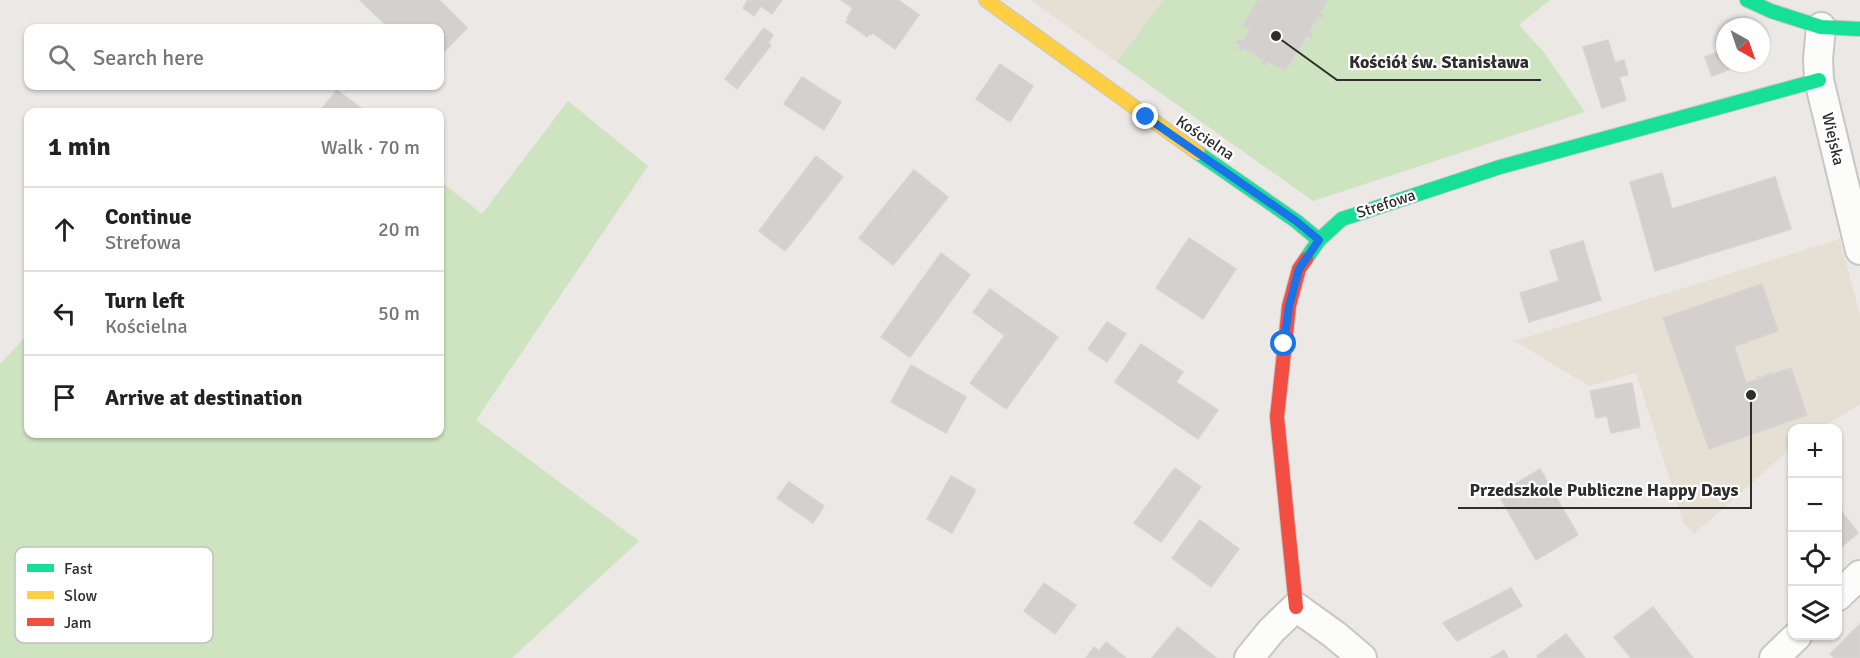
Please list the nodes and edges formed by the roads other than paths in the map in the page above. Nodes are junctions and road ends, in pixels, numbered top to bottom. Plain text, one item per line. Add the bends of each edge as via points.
1 (986, 0) edge
2 (1747, 0) edge
3 (1821, 27) junction
4 (1860, 29) edge
5 (1820, 80) junction
6 (1319, 240) junction
7 (1860, 250) edge
8 (1860, 575) edge
9 (1842, 592) edge
10 (1296, 607) junction
11 (1793, 640) edge
12 (1249, 658) edge
13 (1362, 658) edge
14 (1774, 658) edge

1 - 6 street, Kościelna
2 - 3 street
3 - 4 street
3 - 5 street, Wiejska
5 - 6 street, Strefowa via 1500,167 1342,219
5 - 7 street, Wiejska
6 - 10 street, Strefowa via 1299,269 1289,306 1277,417
8 - 9 street
10 - 12 street
10 - 13 street
11 - 14 street

